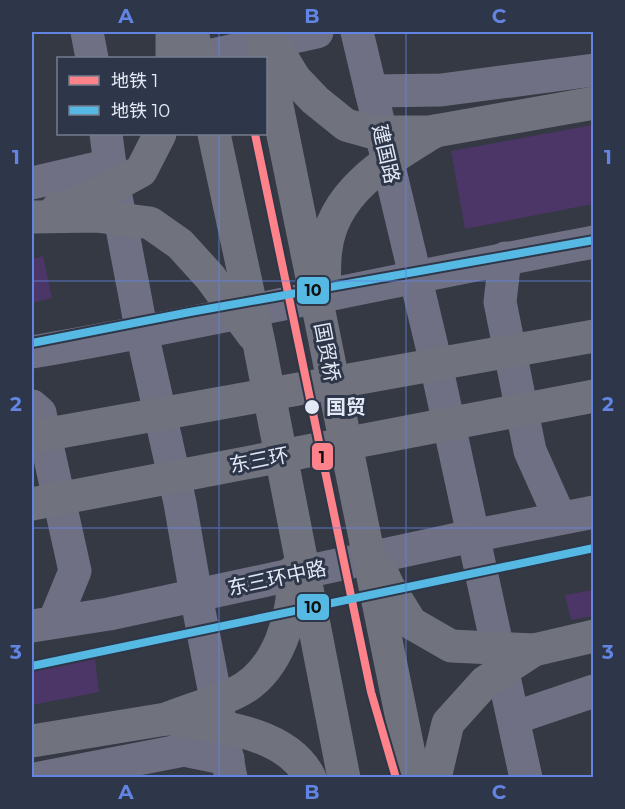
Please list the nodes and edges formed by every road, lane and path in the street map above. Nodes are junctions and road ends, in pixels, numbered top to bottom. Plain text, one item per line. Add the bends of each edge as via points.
1 (172, 32) edge
2 (192, 32) edge
3 (264, 32) edge
4 (317, 32) edge
5 (357, 32) edge
6 (172, 57) edge
7 (198, 57) edge
8 (203, 57) edge
9 (594, 70) edge
10 (371, 90) junction
11 (594, 103) edge
12 (435, 132) junction
13 (106, 135) edge
14 (159, 135) edge
15 (214, 135) edge
16 (110, 165) junction
17 (32, 183) edge
18 (32, 217) edge
19 (594, 242) edge
20 (505, 258) junction
21 (414, 276) junction
22 (323, 330) junction
23 (142, 333) junction
24 (594, 336) edge
25 (259, 343) junction
26 (32, 352) edge
27 (594, 396) edge
28 (32, 406) edge
29 (32, 438) edge
30 (32, 504) edge
31 (594, 512) edge
32 (560, 519) junction
33 (362, 524) junction
34 (294, 528) junction
35 (472, 536) junction
36 (196, 595) junction
37 (43, 624) edge
38 (594, 636) edge
39 (534, 650) junction
40 (594, 692) edge
41 (514, 718) junction
42 (166, 719) junction
43 (32, 741) edge
44 (229, 768) edge
45 (40, 777) edge
46 (310, 777) edge
47 (344, 777) edge
48 (414, 777) edge
49 (435, 777) edge
50 (526, 777) edge

1 - 6 highway
2 - 7 highway, bridge
3 - 12 highway, bridge via 296,79 346,125 371,132
3 - 22 highway, 国贸桥, bridge
4 - 8 street
5 - 10 street, 建国路
9 - 10 street via 441,90
10 - 21 street, 建国路
11 - 12 highway
12 - 22 highway, bridge via 363,180 338,211 326,247
13 - 16 street
14 - 18 highway, bridge via 141,171 87,200
15 - 25 highway, bridge
16 - 17 street
16 - 23 street
18 - 25 highway, bridge via 96,216 150,223 180,244
19 - 20 street
20 - 21 street
20 - 32 street via 500,302 530,451
21 - 23 street
21 - 35 street, 建国路
22 - 33 highway, 国贸桥, bridge
23 - 26 street
23 - 36 street
24 - 29 highway, bridge
25 - 34 highway, bridge
27 - 30 highway, 东三环, bridge
28 - 37 street via 40,413 75,571
31 - 32 street, 东三环中路
32 - 35 street, 东三环中路
33 - 39 highway, bridge via 388,586 411,624 451,646
33 - 48 highway, 国贸桥, bridge
34 - 42 highway, bridge via 294,592 281,644 264,671 237,692
34 - 47 highway, bridge
35 - 36 street, 东三环中路
35 - 41 street, 建国路
36 - 37 street, 东三环中路
36 - 44 street
38 - 39 highway
39 - 49 highway, bridge via 485,682 448,723
40 - 41 street
41 - 50 street, 建国路
42 - 43 highway
42 - 46 highway, bridge via 216,726 274,743 304,765
44 - 45 street via 184,750

